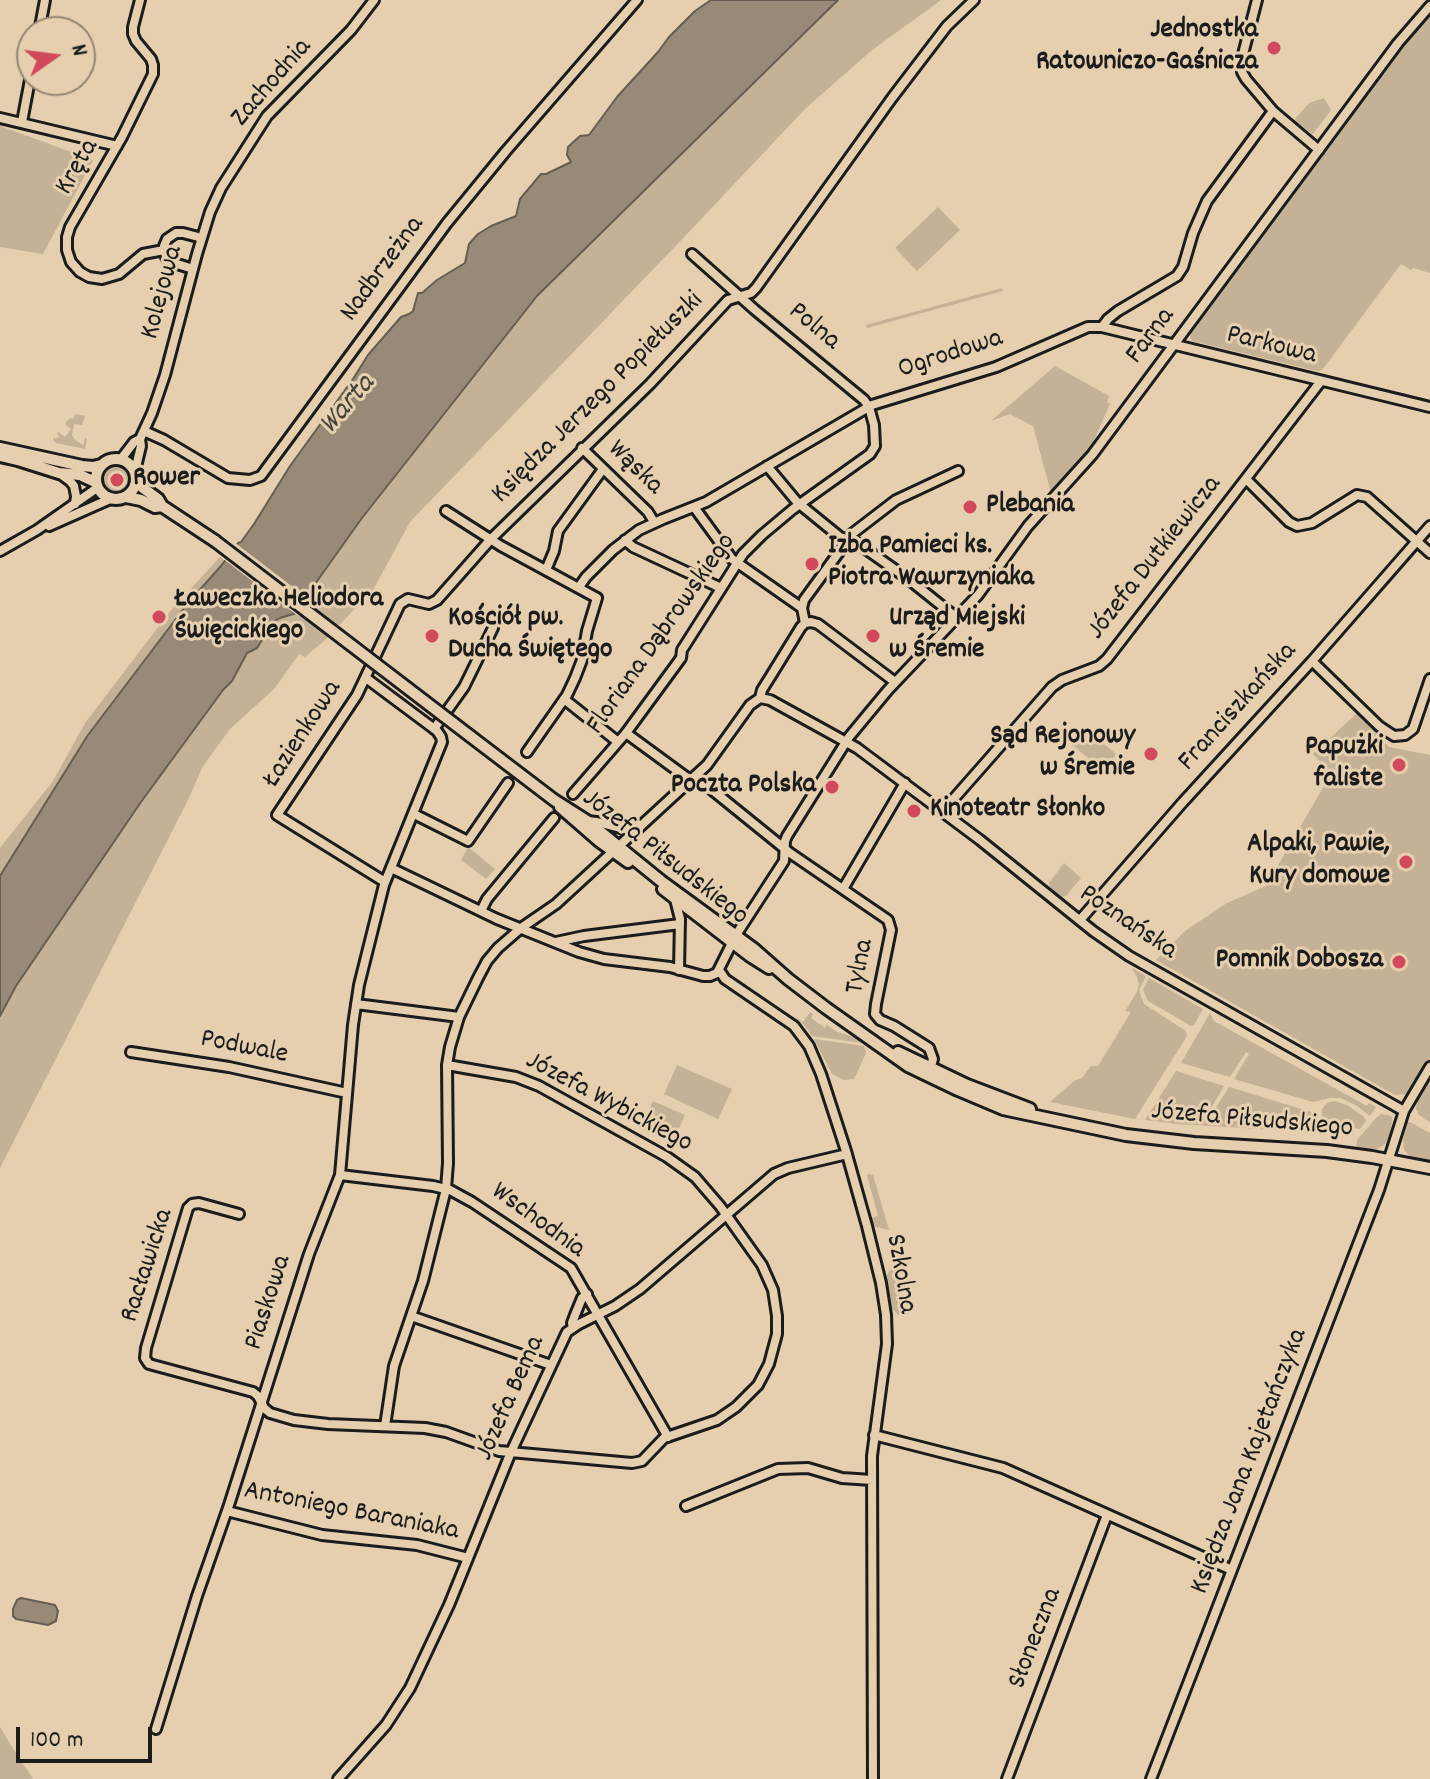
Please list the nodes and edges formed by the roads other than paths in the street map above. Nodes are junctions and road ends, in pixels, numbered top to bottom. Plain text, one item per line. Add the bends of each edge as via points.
1 (140, 0) edge
2 (374, 0) edge
3 (637, 0) edge
4 (974, 0) edge
5 (1257, 0) edge
6 (1430, 6) edge
7 (27, 96) edge
8 (1273, 111) junction
9 (0, 118) edge
10 (22, 122) junction
11 (117, 146) junction
12 (1319, 150) junction
13 (237, 161) joint
14 (202, 238) junction
15 (164, 250) junction
16 (692, 254) dead end
17 (193, 269) junction
18 (740, 296) junction
19 (1102, 327) junction
20 (1174, 344) junction
21 (1321, 381) junction
22 (869, 407) junction
23 (1430, 407) edge
24 (142, 435) junction
25 (0, 448) edge
26 (582, 448) junction
27 (0, 456) edge
28 (121, 459) junction
29 (101, 465) junction
30 (767, 466) junction
31 (603, 469) junction
32 (958, 471) dead end
33 (59, 473) junction
34 (136, 476) junction
35 (1246, 479) junction
36 (96, 485) junction
37 (126, 497) junction
38 (110, 499) junction
39 (75, 504) junction
40 (799, 505) junction
41 (162, 506) junction
42 (694, 507) junction
43 (446, 511) dead end
44 (654, 522) junction
45 (1430, 526) edge
46 (37, 530) junction
47 (491, 539) junction
48 (847, 539) junction
49 (625, 540) junction
50 (1417, 541) junction
51 (0, 551) edge
52 (1430, 553) edge
53 (736, 562) junction
54 (546, 570) junction
55 (579, 587) junction
56 (721, 588) junction
57 (429, 604) joint
58 (802, 608) junction
59 (957, 618) junction
60 (805, 623) junction
61 (493, 628) dead end
62 (1312, 661) junction
63 (366, 678) junction
64 (1430, 679) edge
65 (895, 682) junction
66 (760, 698) junction
67 (564, 699) junction
68 (434, 729) junction
69 (626, 733) junction
70 (618, 742) junction
71 (845, 742) junction
72 (527, 752) dead end
73 (691, 779) junction
74 (508, 783) dead end
75 (905, 783) junction
76 (573, 794) dead end
77 (554, 800) junction
78 (415, 811) junction
79 (943, 811) junction
80 (554, 818) dead end
81 (587, 821) junction
82 (639, 825) junction
83 (616, 848) junction
84 (785, 848) junction
85 (391, 868) junction
86 (385, 882) junction
87 (843, 889) junction
88 (675, 899) junction
89 (481, 911) junction
90 (1080, 920) junction
91 (680, 924) junction
92 (521, 928) junction
93 (734, 939) junction
94 (556, 942) junction
95 (679, 970) junction
96 (719, 970) junction
97 (356, 1004) junction
98 (459, 1017) junction
99 (870, 1038) junction
100 (131, 1052) dead end
101 (447, 1065) junction
102 (1430, 1067) edge
103 (930, 1069) junction
104 (347, 1093) junction
105 (1404, 1111) junction
106 (1070, 1124) junction
107 (847, 1154) junction
108 (1389, 1160) junction
109 (1430, 1168) edge
110 (340, 1175) junction
111 (446, 1189) junction
112 (239, 1214) dead end
113 (726, 1215) junction
114 (587, 1294) junction
115 (598, 1314) junction
116 (411, 1316) junction
117 (573, 1327) junction
118 (551, 1365) junction
119 (261, 1401) junction
120 (385, 1426) junction
121 (874, 1435) junction
122 (668, 1437) junction
123 (511, 1452) junction
124 (872, 1480) junction
125 (686, 1506) dead end
126 (227, 1511) junction
127 (1107, 1515) junction
128 (468, 1558) junction
129 (1232, 1570) junction
130 (156, 1729) dead end
131 (338, 1779) edge
132 (873, 1779) edge
133 (1007, 1779) edge
134 (1151, 1779) edge

1 - 11 street, Kręta via 133,34 154,70
2 - 13 street, Zachodnia via 271,111
3 - 24 street, Nadbrzeżna via 447,223 261,476 228,478 164,440
4 - 18 street, Księdza Jerzego Popiełuszki via 947,26 892,98 759,285
5 - 8 street via 1241,68
6 - 12 street, Farna
7 - 10 street
8 - 12 street
8 - 19 street, Ogrodowa via 1207,201 1180,274 1114,314
9 - 10 street
10 - 11 street
11 - 15 street, Kręta via 68,232 71,262 84,275 106,279 143,254
12 - 20 street, Farna
13 - 14 street, Kolejowa via 217,195
14 - 15 street, Kręta via 175,233
14 - 17 street, Kolejowa
15 - 17 street via 171,262
16 - 18 street, Polna
17 - 24 street, Kolejowa via 165,375
18 - 22 street, Polna
18 - 26 street, Księdza Jerzego Popiełuszki via 728,300 657,378
19 - 20 street, Parkowa
19 - 22 street, Ogrodowa via 1088,327 996,367
20 - 21 street, Parkowa
20 - 59 street, Farna via 1092,455 1028,526
21 - 23 street, Parkowa
21 - 35 street, Józefa Dutkiewicza
22 - 30 street, Ogrodowa
22 - 40 street, Floriana Dąbrowskiego via 872,452
24 - 28 street, Kolejowa
24 - 34 street, Kolejowa
25 - 29 street via 82,466
26 - 31 street, Wąska
26 - 47 street, Księdza Jerzego Popiełuszki
27 - 33 street
28 - 29 street
28 - 34 street
29 - 36 street
30 - 40 street
30 - 42 street, Ogrodowa
31 - 44 street, Wąska
31 - 54 street via 558,531
32 - 48 street via 901,497
33 - 36 street via 88,477
33 - 39 street via 74,486
34 - 37 street
34 - 41 street
35 - 50 street via 1294,525 1309,525 1362,495
35 - 79 street, Józefa Dutkiewicza via 1107,659 1052,687
36 - 38 street
36 - 39 street
37 - 38 street
37 - 41 street
38 - 46 street
39 - 46 street
40 - 48 street
40 - 53 street, Floriana Dąbrowskiego
41 - 77 street, Józefa Piłsudskiego, bridge
42 - 44 street, Ogrodowa
42 - 53 street
43 - 47 street
44 - 49 street, Ogrodowa
45 - 50 street, Franciszkańska
46 - 51 street
47 - 54 street
47 - 57 street, Księdza Jerzego Popiełuszki
48 - 58 street
48 - 59 street
49 - 55 street, Ogrodowa
49 - 56 street
50 - 52 street
50 - 62 street, Franciszkańska
53 - 56 street, Floriana Dąbrowskiego
53 - 58 street
54 - 55 street
55 - 67 street via 597,598 581,664
56 - 69 street, Floriana Dąbrowskiego via 681,658
57 - 63 street, Łazienkowa via 408,599 400,604
58 - 60 street
59 - 65 street, Farna
60 - 65 street via 818,624
60 - 66 street
61 - 68 street via 464,687
62 - 64 street via 1379,726 1397,736 1413,729
62 - 90 street, Franciszkańska
63 - 68 street
63 - 86 street, Łazienkowa via 277,815
65 - 71 street, Farna
66 - 71 street, Poznańska
66 - 73 street
67 - 70 street
67 - 72 street
68 - 78 street, Piaskowa via 441,745
69 - 70 street, Floriana Dąbrowskiego
69 - 73 street, Tylna
70 - 76 street, Floriana Dąbrowskiego
71 - 75 street, Poznańska
71 - 84 street, Farna via 787,836
73 - 82 street
73 - 84 street, Tylna via 701,781
74 - 78 street via 468,841
75 - 79 street, Poznańska
75 - 87 street
77 - 81 street, Józefa Piłsudskiego
77 - 83 street, Józefa Piłsudskiego
78 - 85 street, Piaskowa
79 - 90 street, Poznańska
80 - 89 street
81 - 82 street via 624,829
81 - 83 street, Józefa Piłsudskiego
82 - 83 street
83 - 88 street, Józefa Piłsudskiego
83 - 92 street via 556,904
83 - 93 street, Józefa Piłsudskiego
84 - 87 street, Tylna
84 - 93 street via 784,861
85 - 86 street, Piaskowa
85 - 89 street
86 - 97 street, Piaskowa
87 - 103 street, Tylna via 890,923 875,1014 929,1048
88 - 91 street
88 - 93 street, Józefa Piłsudskiego
89 - 92 street
90 - 105 street, Poznańska via 1129,956
91 - 94 street
91 - 95 street
92 - 94 street
92 - 98 street via 487,961
93 - 96 street
93 - 99 street, Józefa Piłsudskiego
94 - 95 street via 597,957
95 - 96 street via 707,977
96 - 107 street, Szkolna via 802,1034
97 - 98 street
97 - 104 street, Piaskowa
98 - 101 street
99 - 103 street, Józefa Piłsudskiego
99 - 106 street, Józefa Piłsudskiego via 908,1066 968,1095
100 - 104 street, Podwale
101 - 111 street
101 - 113 street, Józefa Wybickiego via 527,1080 645,1143 695,1177
102 - 105 street
103 - 106 street, Józefa Piłsudskiego
104 - 110 street, Piaskowa
105 - 108 street
106 - 108 street, Józefa Piłsudskiego via 1164,1140
107 - 113 street, Józefa Bema via 778,1172
107 - 121 street, Szkolna via 886,1315 886,1359
108 - 109 street, Józefa Piłsudskiego
108 - 129 street, Księdza Jana Kajetańczyka
110 - 111 street, Wschodnia
110 - 119 street, Piaskowa
111 - 114 street, Wschodnia via 568,1266
111 - 116 street
112 - 119 street, Racławicka via 199,1203 188,1208 145,1358 152,1366 253,1392
113 - 115 street, Józefa Bema via 640,1289
113 - 122 street, Józefa Wybickiego via 773,1290 774,1350 762,1378 736,1407 717,1420
114 - 115 street, Wschodnia
114 - 117 street
115 - 117 street, Józefa Bema
115 - 122 street, Wschodnia
116 - 118 street
116 - 120 street via 394,1366
117 - 118 street, Józefa Bema
118 - 123 street, Józefa Bema
119 - 120 street, Józefa Wybickiego via 270,1413 300,1421
119 - 126 street, Piaskowa
120 - 123 street, Józefa Wybickiego via 432,1429
121 - 124 street, Szkolna
121 - 127 street via 1003,1468
122 - 123 street, Józefa Wybickiego via 634,1464
123 - 128 street, Józefa Bema
124 - 125 street via 808,1468 778,1469
124 - 132 street, Szkolna
126 - 128 street, Antoniego Baraniaka via 313,1533 417,1545
126 - 130 street, Piaskowa
127 - 129 street
127 - 133 street, Słoneczna
128 - 131 street, Józefa Bema via 405,1697
129 - 134 street, Księdza Jana Kajetańczyka

